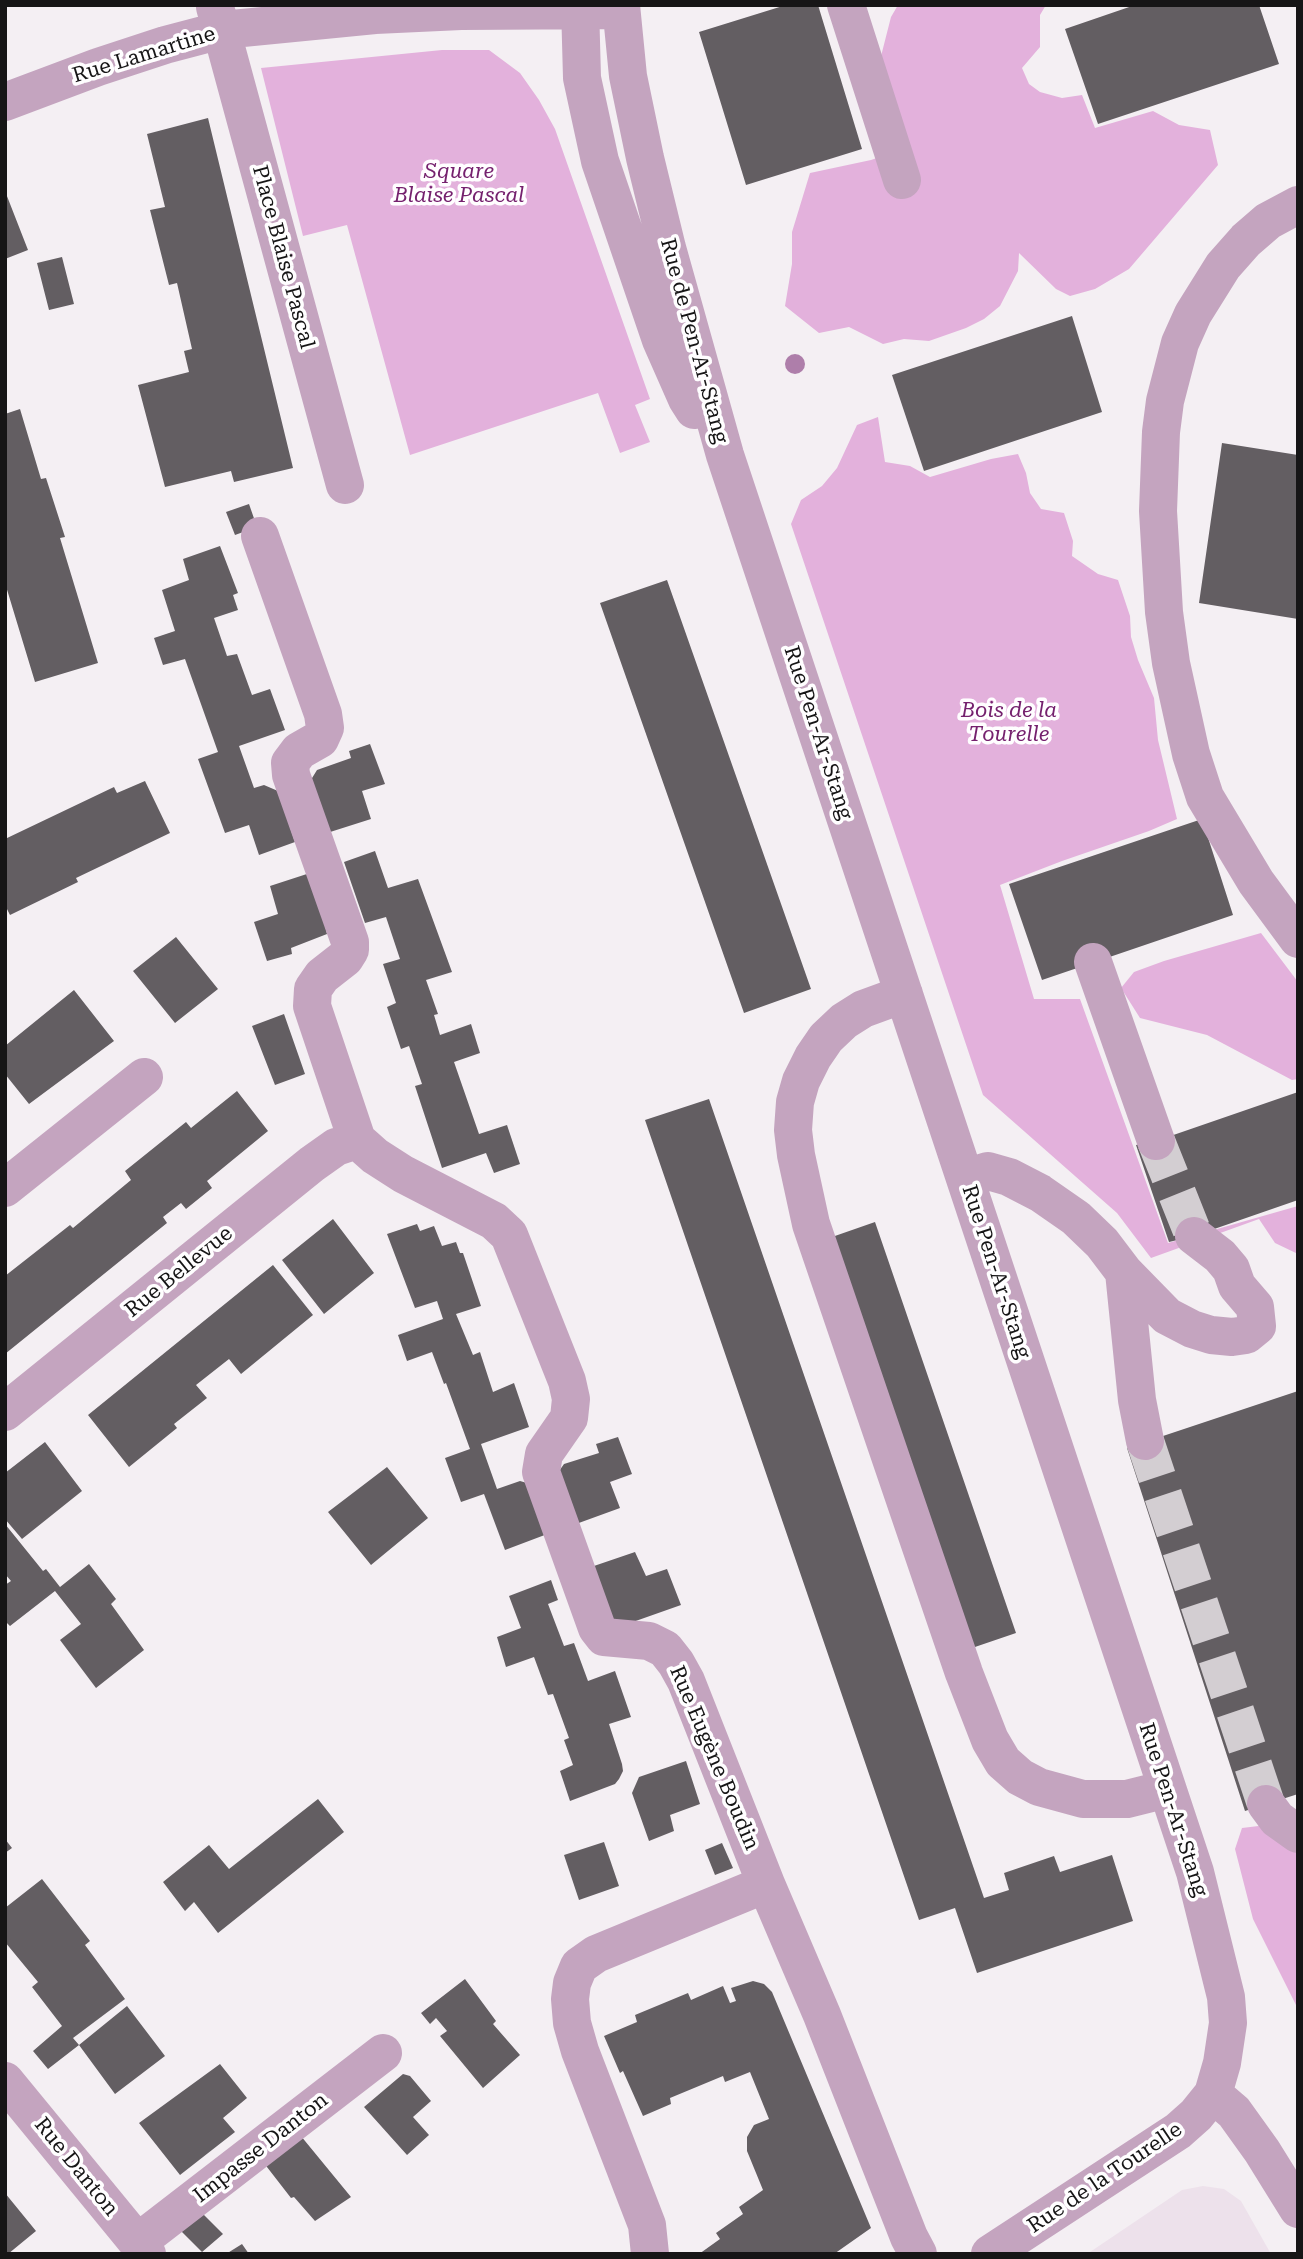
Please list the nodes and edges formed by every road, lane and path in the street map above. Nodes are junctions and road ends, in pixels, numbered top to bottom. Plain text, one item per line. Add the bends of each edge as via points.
1 (846, 5) edge
2 (621, 7) edge
3 (580, 8) edge
4 (218, 18) edge
5 (5, 102) edge
6 (902, 180) dead end
7 (1298, 205) edge
8 (725, 455) junction
9 (345, 485) dead end
10 (260, 536) dead end
11 (1298, 939) edge
12 (1093, 962) dead end
13 (904, 994) junction
14 (144, 1077) dead end
15 (357, 1140) junction
16 (1156, 1141) tunnel mouth
17 (965, 1178) junction
18 (5, 1188) edge
19 (1194, 1236) tunnel mouth
20 (1124, 1272) junction
21 (5, 1412) edge
22 (1145, 1441) tunnel mouth
23 (1167, 1788) junction
24 (1266, 1804) tunnel mouth
25 (1298, 1834) edge
26 (766, 1884) junction
27 (383, 2053) dead end
28 (5, 2081) edge
29 (1213, 2094) junction
30 (1298, 2209) edge
31 (142, 2248) edge
32 (650, 2254) edge
33 (918, 2254) edge
34 (990, 2254) edge

1 - 6 street
2 - 3 street, Rue Lamartine
2 - 8 street, Rue de Pen-Ar-Stang via 628,76 645,158
3 - 4 street, Rue Lamartine
3 - 8 street, Rue de Pen-Ar-Stang via 582,78 600,161 687,399
4 - 5 street, Rue Lamartine via 165,44
4 - 9 street, Place Blaise Pascal
7 - 11 street via 1268,221 1247,240 1223,266 1193,314 1165,401 1158,511 1171,663 1205,797 1256,882
8 - 13 street, Rue Pen-Ar-Stang
10 - 15 street via 323,714 325,728 320,739 299,751 290,763 350,942 345,958 313,989 312,1006
12 - 16 street
13 - 17 street, Rue Pen-Ar-Stang
13 - 23 street via 844,1021 826,1038 801,1081 793,1130 811,1223 964,1673 1003,1762 1039,1787 1083,1799 1127,1799
14 - 18 street
15 - 21 street, Rue Bellevue via 335,1147 312,1164
15 - 26 street, Rue Eugène Boudin via 403,1174 494,1221 509,1235 567,1381 569,1418 544,1454 541,1472 597,1628 604,1637 649,1642 665,1649 676,1663
17 - 20 street via 988,1171 1040,1193 1076,1218
17 - 23 street, Rue Pen-Ar-Stang
19 - 20 street via 1220,1256 1255,1307 1256,1326 1246,1335 1211,1335 1192,1329 1167,1316
20 - 22 street
23 - 29 street, Rue Pen-Ar-Stang via 1195,1872 1227,1997 1225,2048
24 - 25 street
26 - 32 street via 596,1954 579,1966 572,1983 572,2024 647,2225
26 - 33 street, Rue Eugène Boudin
27 - 31 street, Impasse Danton
28 - 31 street, Rue Danton
29 - 30 street via 1234,2112
29 - 34 street, Rue de la Tourelle via 1178,2131

